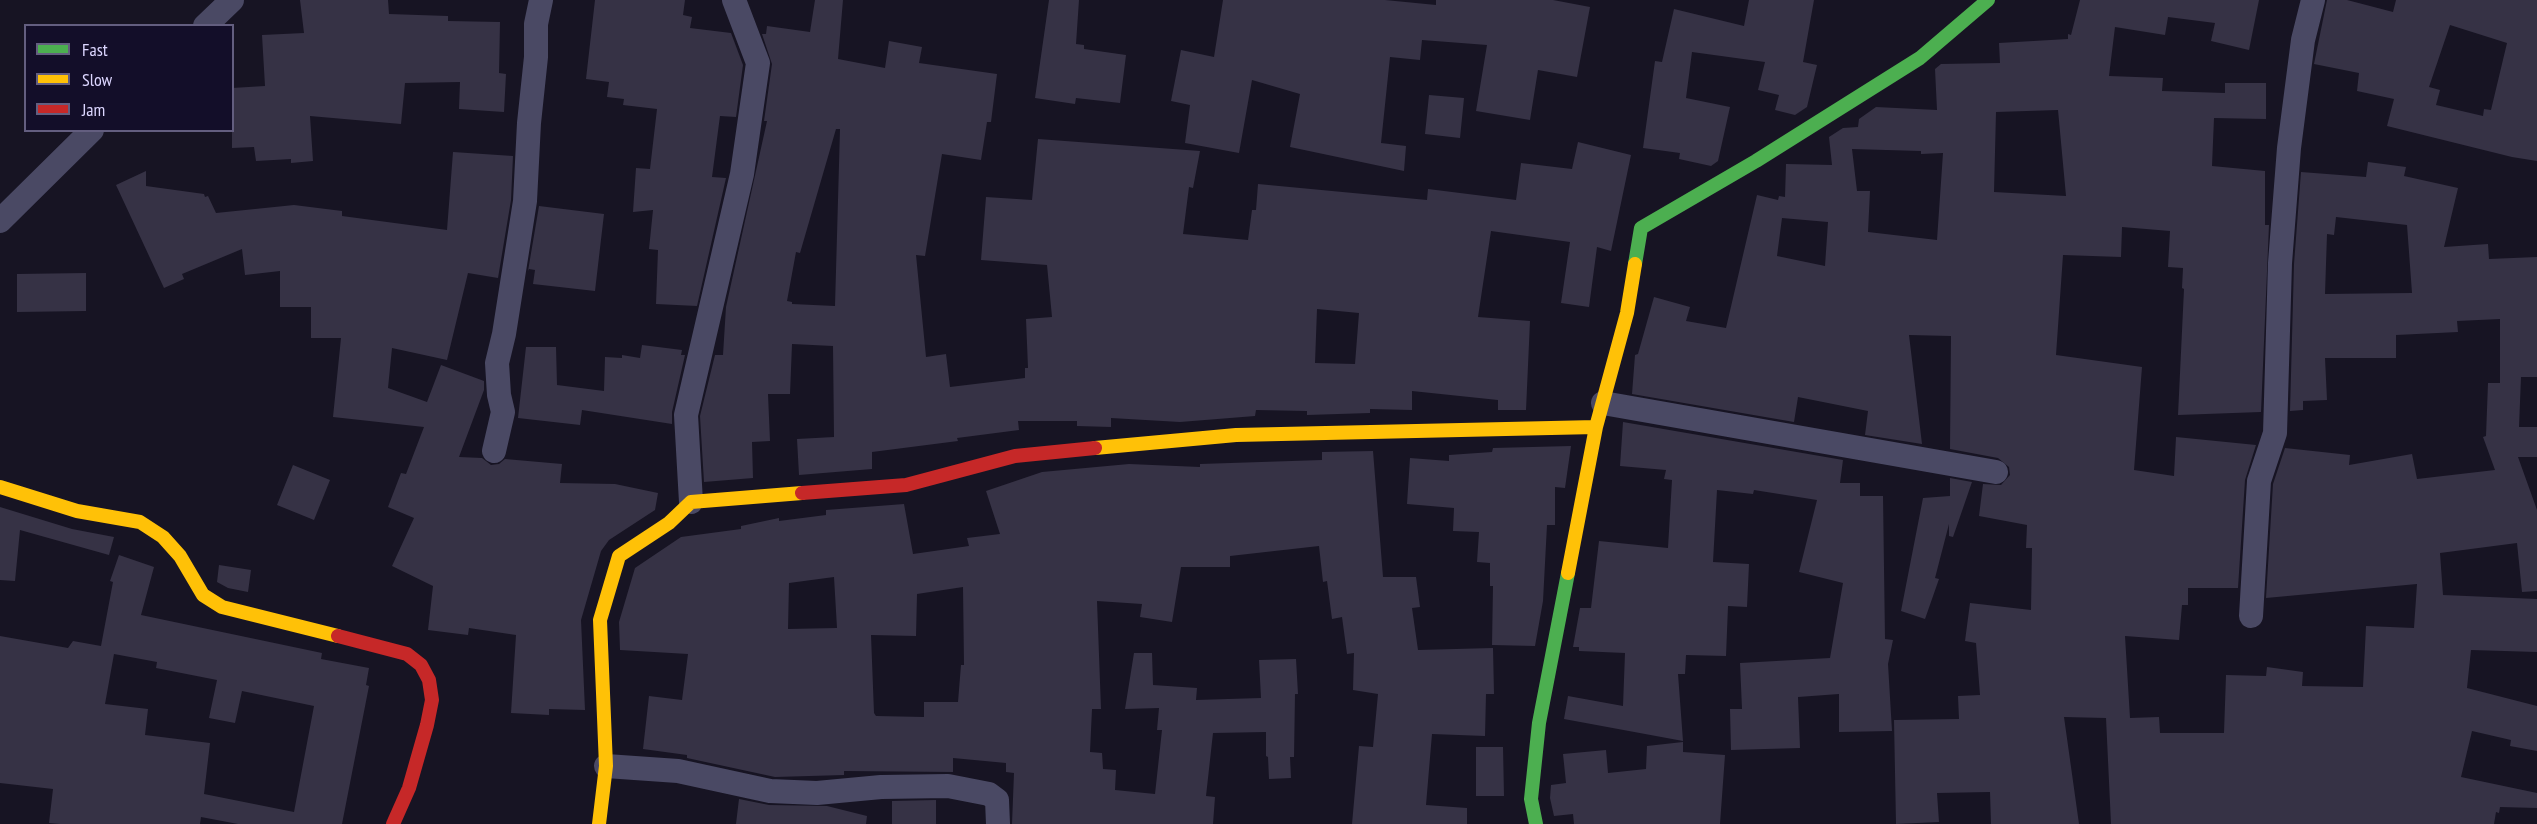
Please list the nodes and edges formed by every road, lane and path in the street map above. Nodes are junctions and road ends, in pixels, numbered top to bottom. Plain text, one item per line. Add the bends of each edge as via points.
1 (232, 0) edge
2 (541, 0) edge
3 (734, 0) edge
4 (1988, 0) edge
5 (2313, 0) edge
6 (207, 24) edge
7 (90, 132) edge
8 (0, 221) edge
9 (1604, 403) junction
10 (1596, 427) junction
11 (495, 451) dead end
12 (1996, 472) dead end
13 (0, 487) edge
14 (691, 502) junction
15 (2251, 616) dead end
16 (606, 766) junction
17 (393, 824) edge
18 (598, 824) edge
19 (998, 824) edge
20 (1536, 824) edge

1 - 6 street
2 - 11 street via 536,24 525,201 497,363 503,412
3 - 14 street via 758,63 742,174 686,415
4 - 9 street via 1920,58 1641,228 1627,313
5 - 15 street via 2303,40 2289,148 2280,263 2275,434 2259,481
7 - 8 street
9 - 10 street
9 - 12 street
10 - 14 street via 1236,435 1015,456 906,484
10 - 20 street via 1539,723 1531,799
13 - 17 street via 77,511 140,522 163,537 180,556 202,595 222,607 407,654 421,665 429,680 431,708 409,788
14 - 16 street via 619,556 600,620
16 - 18 street
16 - 19 street via 678,771 793,792 948,786 989,794 997,800

